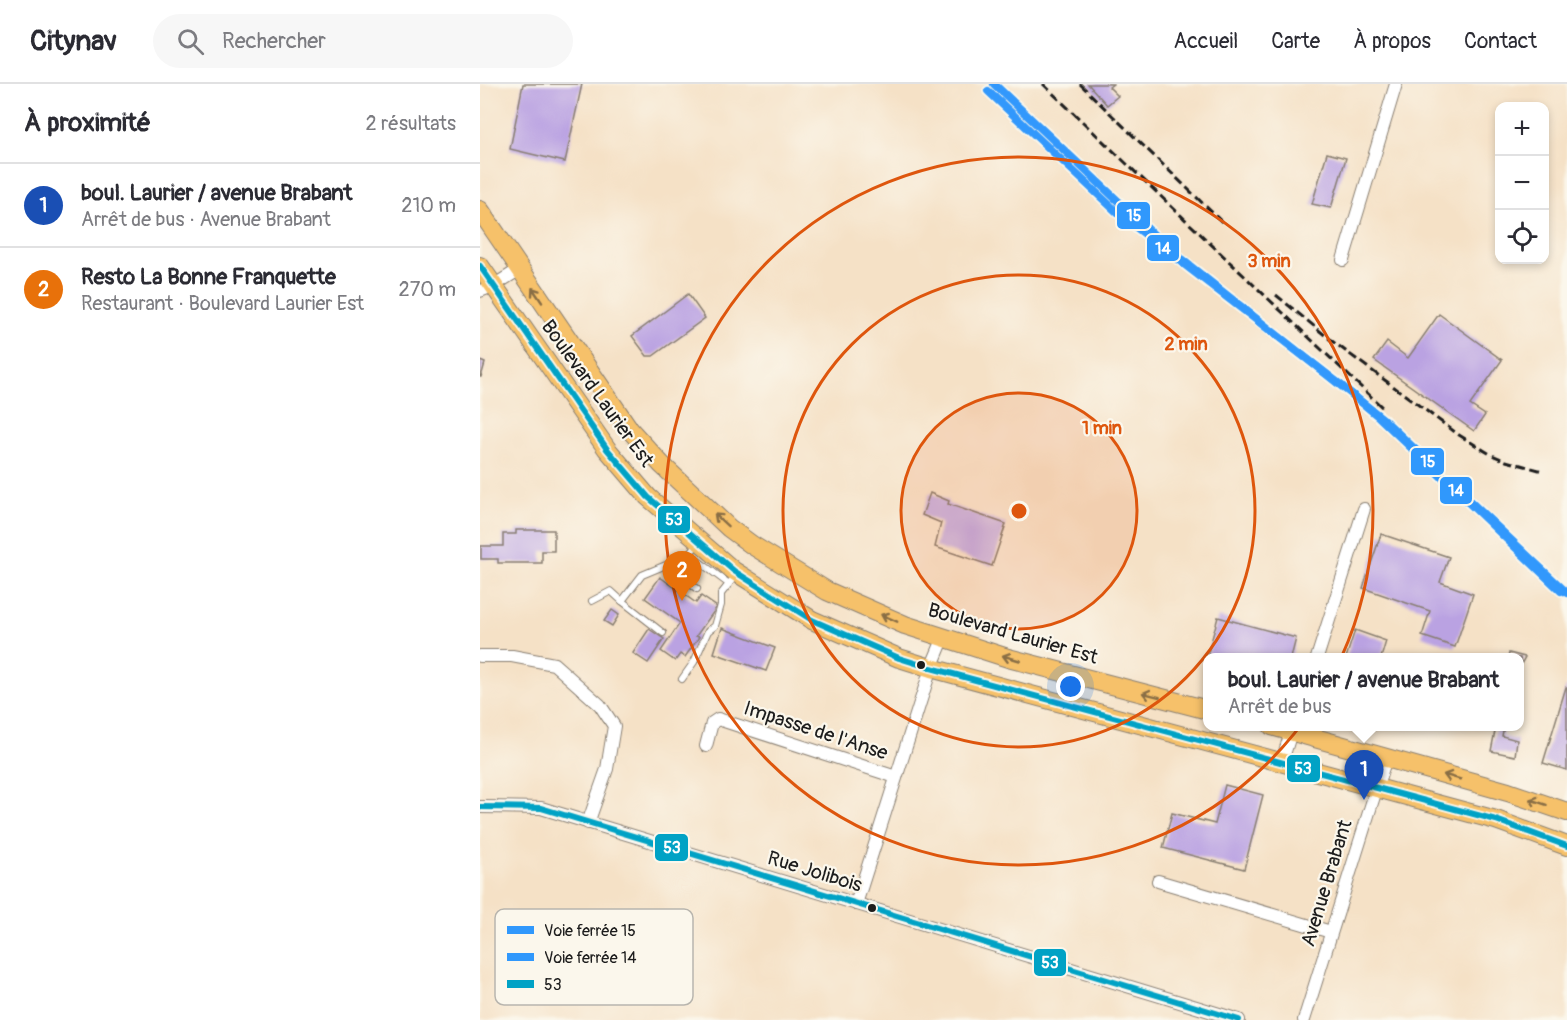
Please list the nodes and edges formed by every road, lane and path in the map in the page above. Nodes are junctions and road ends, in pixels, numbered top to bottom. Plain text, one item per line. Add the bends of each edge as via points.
1 (1396, 84) edge
2 (480, 210) edge
3 (1343, 260) dead end
4 (480, 266) edge
5 (520, 269) junction
6 (487, 288) edge
7 (1364, 509) dead end
8 (694, 548) junction
9 (675, 572) junction
10 (733, 579) junction
11 (697, 589) dead end
12 (592, 601) dead end
13 (622, 601) junction
14 (663, 633) dead end
15 (944, 637) junction
16 (1318, 653) edge
17 (480, 656) edge
18 (931, 668) junction
19 (682, 678) dead end
20 (1203, 709) edge
21 (1292, 731) edge
22 (1299, 731) edge
23 (706, 746) dead end
24 (1386, 758) junction
25 (1282, 761) junction
26 (896, 777) junction
27 (1377, 787) junction
28 (480, 807) edge
29 (1567, 812) edge
30 (588, 823) junction
31 (1567, 846) edge
32 (1158, 881) dead end
33 (856, 904) junction
34 (1331, 932) junction
35 (1239, 1020) edge
36 (1304, 1020) edge

1 - 3 street
2 - 5 main road, Boulevard Laurier Est
4 - 6 main road, Boulevard Laurier Est
5 - 6 street
15 -> 5 main road, Boulevard Laurier Est via 905,625 827,591 729,528 630,430
6 - 8 main road, Boulevard Laurier Est via 607,449
7 - 16 street
8 - 9 lane
8 - 10 main road, Boulevard Laurier Est
9 - 11 lane
9 - 13 lane via 666,565 642,575
10 - 18 main road, Boulevard Laurier Est via 812,620
10 - 19 lane via 721,594 715,626 708,631
12 - 13 lane via 610,591
13 - 14 lane
15 - 18 street
20 -> 15 main road, Boulevard Laurier Est via 1008,658
17 - 30 street via 512,656 554,664 600,705 614,726 607,769
18 - 25 main road, Boulevard Laurier Est
18 - 26 street
21 - 25 street
22 - 24 main road
23 - 26 street, Impasse de l'Anse via 712,723 718,719
24 - 27 street, Avenue Brabant
29 -> 24 main road
25 - 27 main road, Boulevard Laurier Est
26 - 33 street
27 - 31 main road, Boulevard Laurier Est via 1496,820
27 - 34 street, Avenue Brabant
28 - 30 street, Rue Jolibois via 541,808
30 - 33 street, Rue Jolibois
32 - 34 street
33 - 35 street, Rue Jolibois
34 - 36 street, Avenue Brabant

